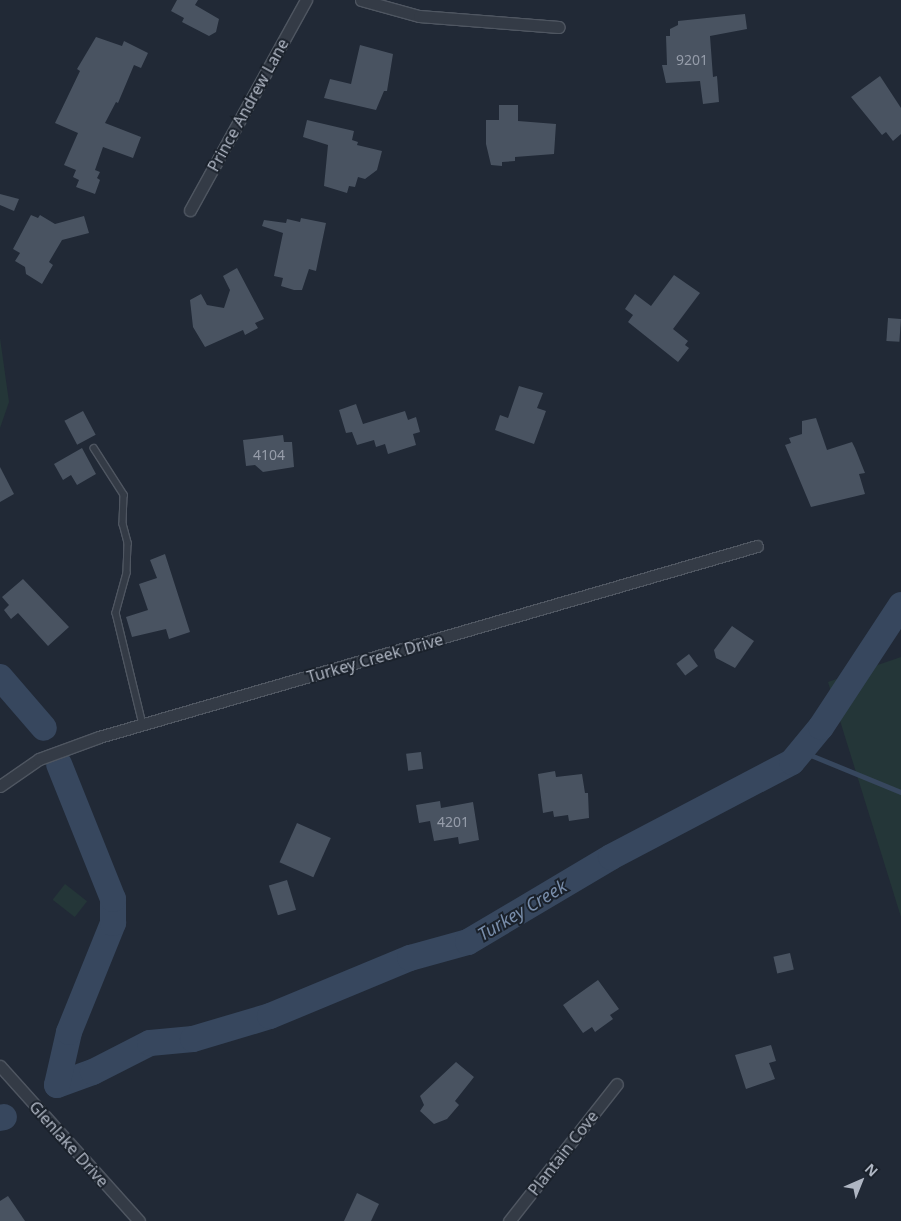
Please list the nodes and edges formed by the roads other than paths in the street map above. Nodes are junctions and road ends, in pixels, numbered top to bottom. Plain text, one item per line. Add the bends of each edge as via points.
1 (306, 0) edge
2 (361, 0) edge
3 (559, 27) dead end
4 (190, 210) dead end
5 (94, 448) dead end
6 (757, 546) dead end
7 (143, 725) junction
8 (0, 786) edge
9 (0, 1066) edge
10 (617, 1084) dead end
11 (139, 1221) edge
12 (509, 1221) edge

1 - 4 street, Prince Andrew Lane
2 - 3 street via 419,16
5 - 7 lane via 124,495 127,573 116,612
6 - 7 street, Turkey Creek Drive
7 - 8 street, Turkey Creek Drive via 39,759
9 - 11 street, Glenlake Drive
10 - 12 street, Plantain Cove

